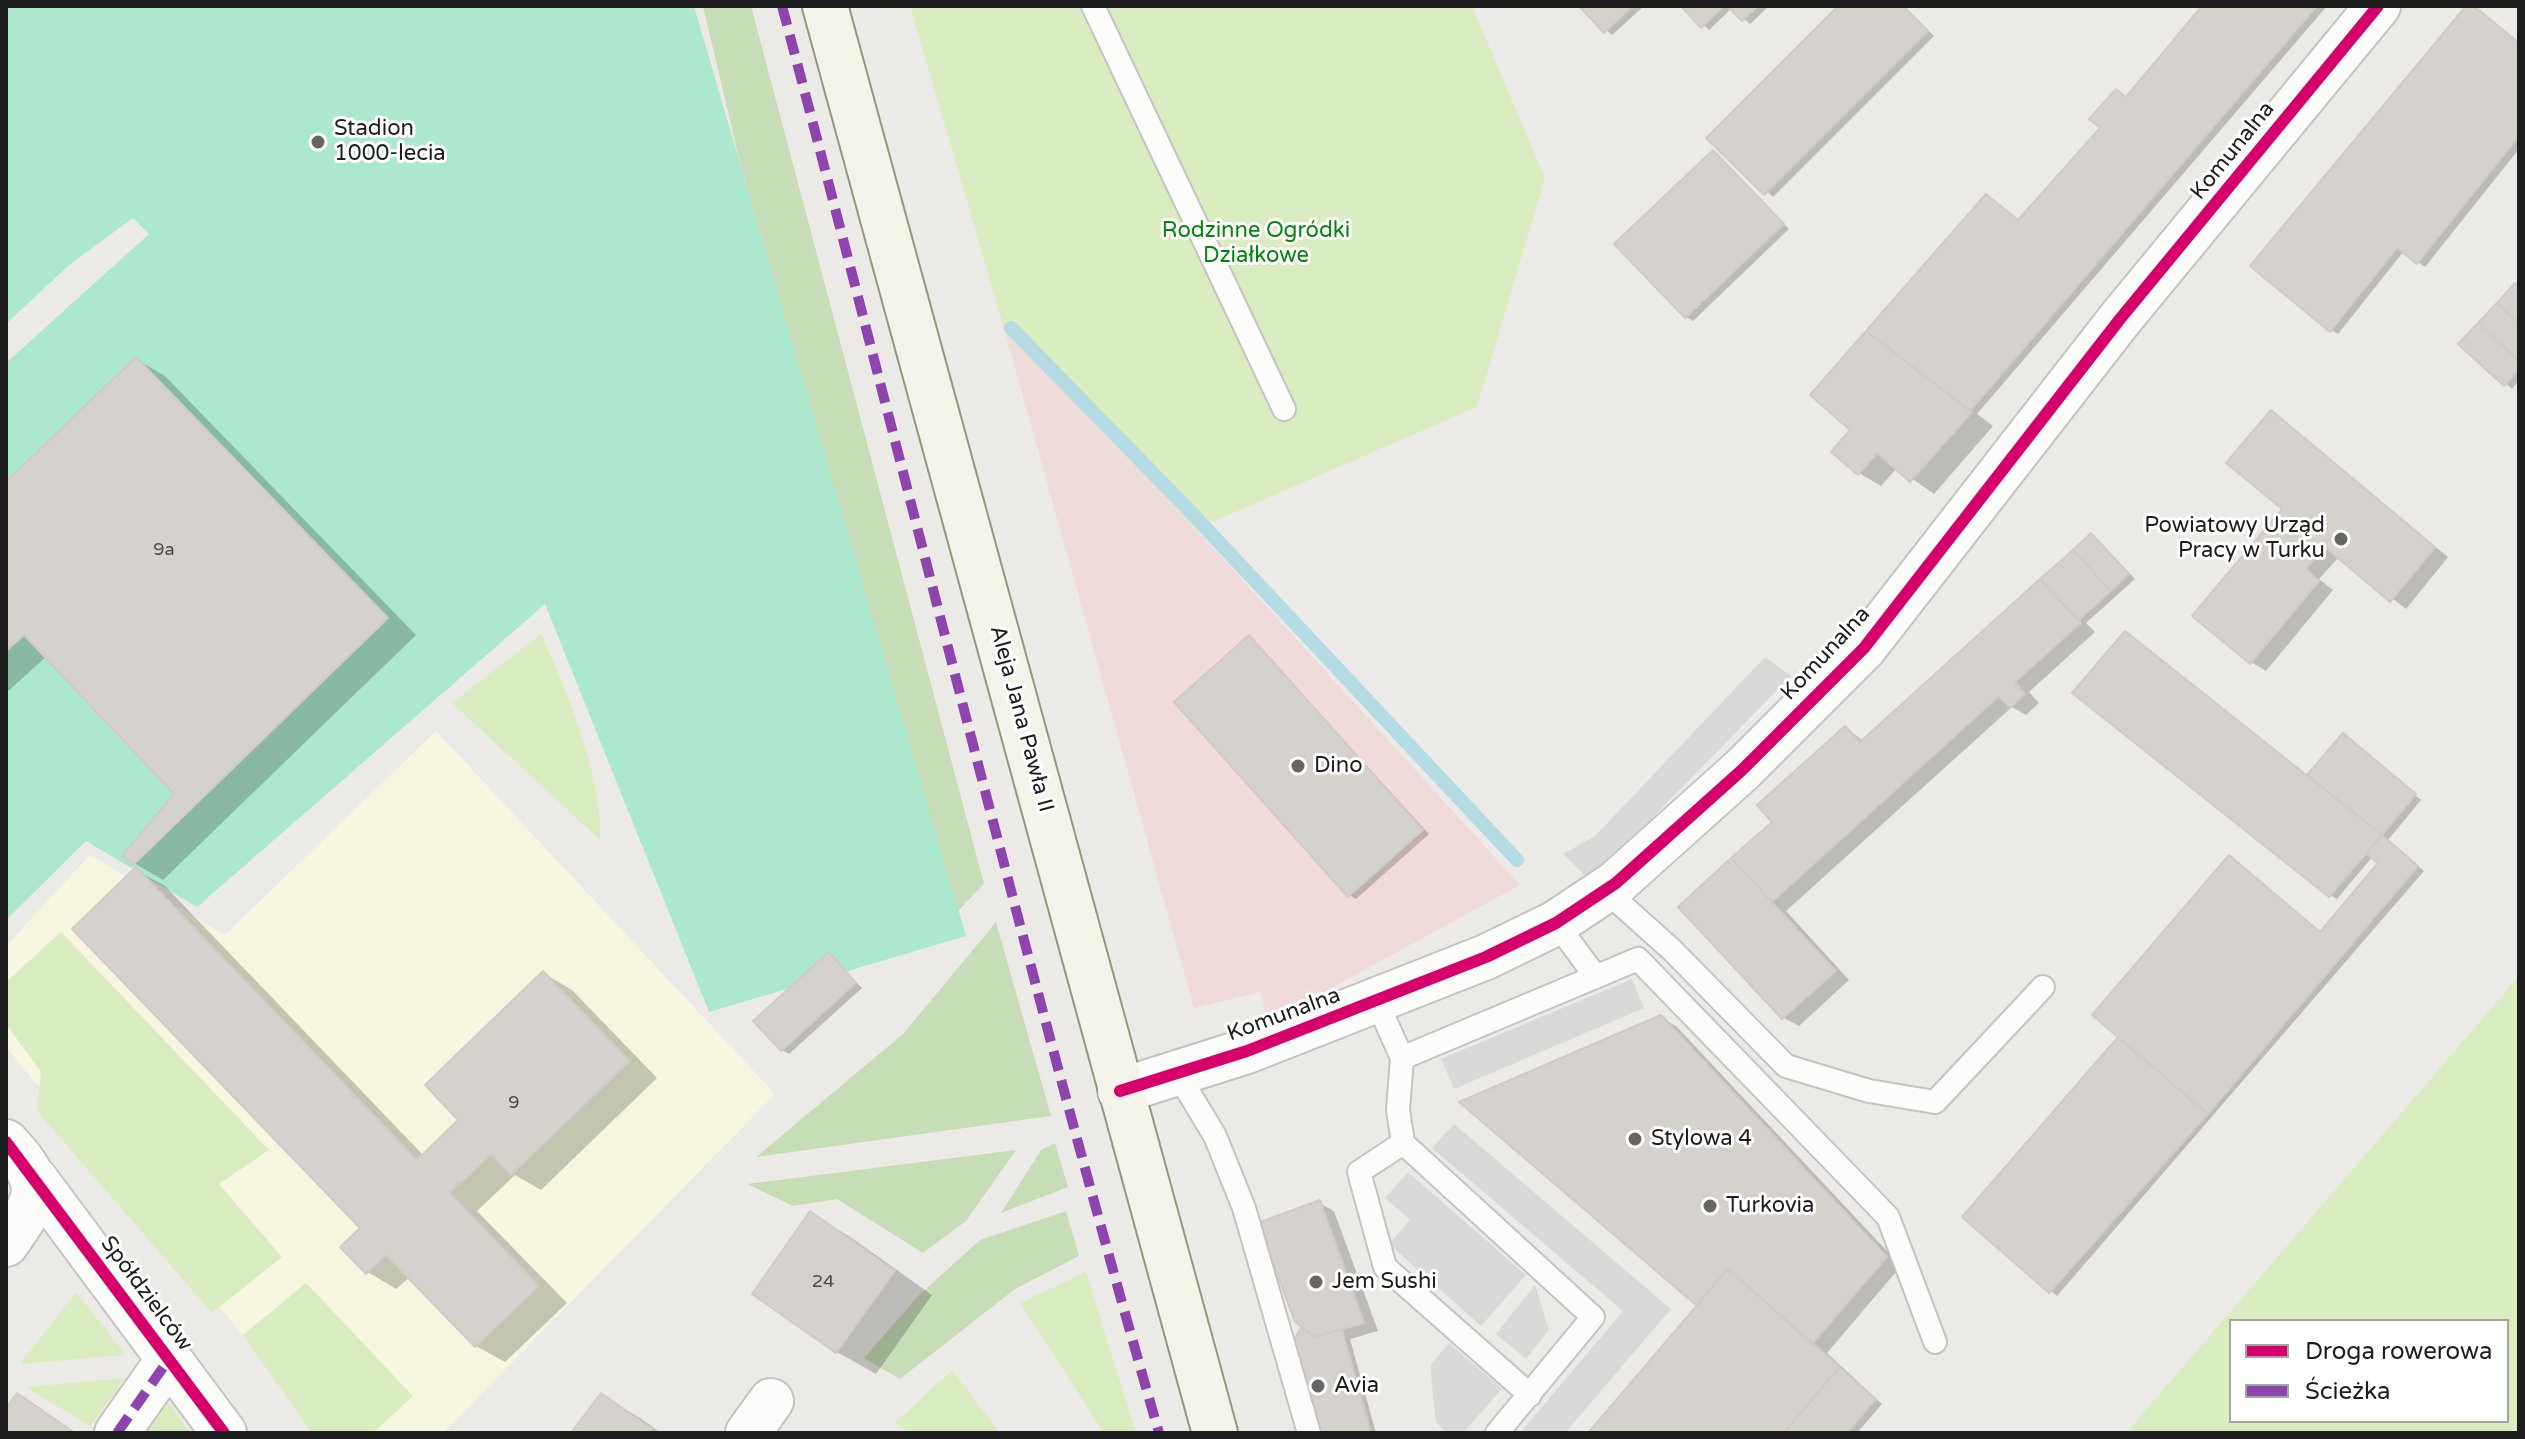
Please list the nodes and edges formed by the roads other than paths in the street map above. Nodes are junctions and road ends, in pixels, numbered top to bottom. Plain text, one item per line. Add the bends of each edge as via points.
1 (825, 6) edge
2 (1093, 6) edge
3 (2378, 6) edge
4 (1284, 409) dead end
5 (1605, 890) junction
6 (1556, 923) junction
7 (1596, 977) junction
8 (2043, 987) dead end
9 (1377, 1002) junction
10 (1402, 1058) junction
11 (1177, 1073) junction
12 (1120, 1091) junction
13 (6, 1142) edge
14 (1403, 1143) junction
15 (35, 1179) junction
16 (6, 1244) edge
17 (1935, 1342) dead end
18 (169, 1359) junction
19 (1530, 1395) junction
20 (117, 1433) edge
21 (224, 1433) edge
22 (1215, 1433) edge
23 (1309, 1433) edge
24 (1497, 1433) edge

1 - 12 main road, Aleja Jana Pawła II
2 - 4 lane
3 - 5 street, Komunalna via 2120,319 1864,648 1742,770
5 - 6 street, Komunalna
5 - 8 lane via 1786,1066 1869,1091 1935,1102
6 - 7 lane
6 - 9 street, Komunalna
7 - 10 lane
7 - 17 lane via 1638,959 1888,1217
9 - 10 lane
9 - 11 street, Komunalna
10 - 14 lane via 1398,1110
11 - 12 street, Komunalna
11 - 23 lane via 1215,1136 1244,1208
12 - 22 main road, Aleja Jana Pawła II
13 - 15 street, Spółdzielców
14 - 19 lane via 1359,1172 1385,1267
14 - 19 lane via 1593,1317
15 - 16 street via 36,1196
15 - 18 street, Spółdzielców
18 - 20 street
18 - 21 street, Spółdzielców
19 - 24 lane

